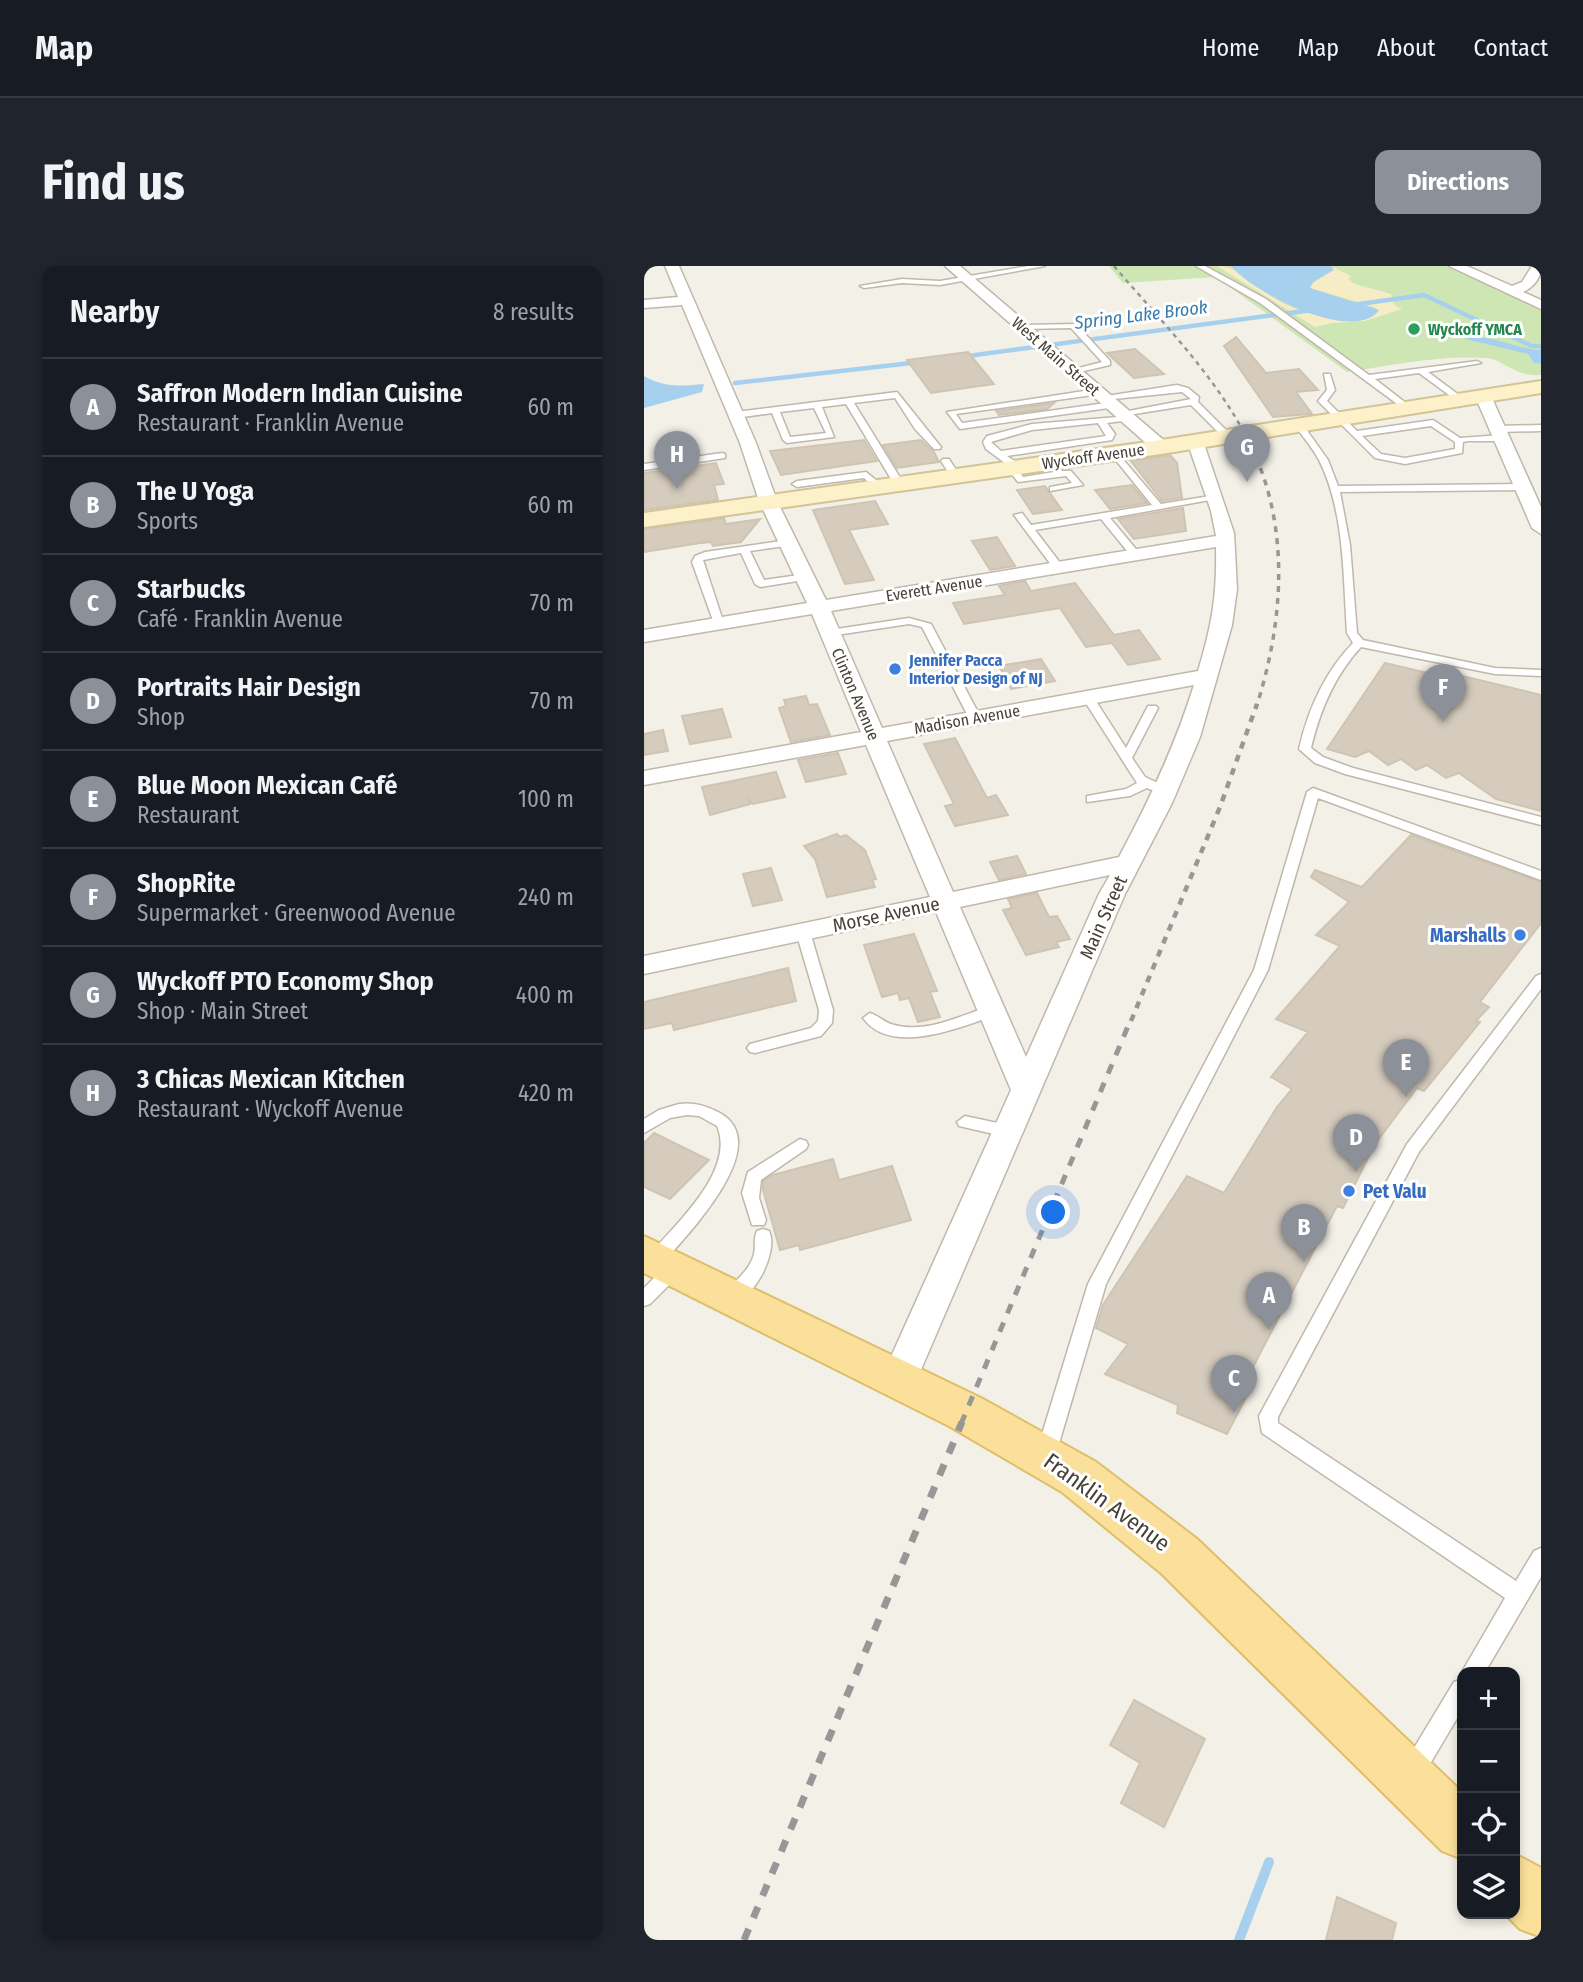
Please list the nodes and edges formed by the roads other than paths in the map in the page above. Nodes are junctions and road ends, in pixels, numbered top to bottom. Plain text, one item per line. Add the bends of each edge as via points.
1 (952, 266) edge
2 (1041, 266) edge
3 (1200, 266) edge
4 (1456, 266) edge
5 (1539, 266) edge
6 (674, 271) edge
7 (968, 280) junction
8 (864, 286) dead end
9 (1511, 292) junction
10 (687, 300) junction
11 (644, 304) edge
12 (1541, 305) edge
13 (1023, 327) junction
14 (1477, 363) dead end
15 (1420, 370) junction
16 (1074, 372) junction
17 (1327, 376) dead end
18 (1367, 378) junction
19 (1541, 387) edge
20 (1483, 396) junction
21 (1460, 400) junction
22 (849, 402) junction
23 (1193, 402) junction
24 (817, 405) junction
25 (1113, 405) junction
26 (1407, 408) junction
27 (775, 410) junction
28 (736, 415) junction
29 (1100, 420) junction
30 (1298, 424) junction
31 (1347, 426) junction
32 (1541, 428) edge
33 (1499, 434) junction
34 (1227, 436) junction
35 (1195, 441) junction
36 (1459, 441) junction
37 (937, 447) dead end
38 (1161, 447) junction
39 (1078, 451) junction
40 (1115, 453) junction
41 (722, 456) dead end
42 (1010, 463) junction
43 (644, 467) edge
44 (1055, 468) junction
45 (797, 484) dead end
46 (889, 486) junction
47 (1523, 487) junction
48 (1054, 489) dead end
49 (1334, 489) junction
50 (1216, 498) junction
51 (768, 501) junction
52 (1158, 506) junction
53 (1537, 508) edge
54 (1020, 515) dead end
55 (1103, 515) junction
56 (644, 520) edge
57 (1028, 528) junction
58 (1541, 528) edge
59 (1225, 540) junction
60 (788, 543) junction
61 (744, 550) junction
62 (1136, 555) junction
63 (1059, 568) junction
64 (806, 577) junction
65 (819, 607) junction
66 (719, 624) junction
67 (830, 633) junction
68 (644, 636) edge
69 (1359, 643) junction
70 (1541, 673) edge
71 (1207, 676) junction
72 (1088, 697) junction
73 (1152, 708) dead end
74 (975, 718) junction
75 (874, 736) junction
76 (1126, 759) junction
77 (644, 778) edge
78 (1156, 787) junction
79 (1091, 799) dead end
80 (1541, 821) edge
81 (1129, 863) junction
82 (1541, 876) edge
83 (945, 901) junction
84 (803, 932) junction
85 (644, 965) edge
86 (1541, 979) edge
87 (991, 1010) junction
88 (870, 1018) dead end
89 (755, 1048) dead end
90 (1026, 1090) junction
91 (965, 1122) dead end
92 (644, 1127) edge
93 (1007, 1131) junction
94 (800, 1144) dead end
95 (658, 1260) edge
96 (731, 1297) junction
97 (644, 1299) edge
98 (899, 1380) junction
99 (1045, 1457) junction
100 (1541, 1558) edge
101 (1519, 1595) junction
102 (1476, 1667) edge
103 (1457, 1698) edge
104 (1409, 1778) junction
105 (1457, 1826) edge
106 (1520, 1888) edge
107 (1541, 1909) edge

1 - 7 street, West Main Street
2 - 7 lane
3 - 18 lane via 1263,301
4 - 9 street
5 - 9 street via 1527,285
6 - 10 street, Clinton Avenue
7 - 8 lane
7 - 13 street, West Main Street
9 - 12 street
10 - 11 street
10 - 28 street, Clinton Avenue
13 - 16 street, West Main Street
13 - 16 lane via 1073,326 1107,363
14 - 15 lane
15 - 18 lane
15 - 21 lane
16 - 25 street, West Main Street
17 - 31 lane via 1331,390 1322,401
18 - 26 lane
19 - 20 main road, Wyckoff Avenue
20 - 21 main road, Wyckoff Avenue
20 - 33 street
21 - 26 main road, Wyckoff Avenue
22 - 24 lane
22 - 37 lane via 897,395
22 - 46 lane
23 - 25 lane
23 - 25 lane via 1196,399 1177,388
23 - 34 lane
24 - 27 lane
24 - 27 lane via 831,435 787,440
25 - 25 lane via 1066,396 951,412 960,426
25 - 29 lane
25 - 38 street, West Main Street
26 - 31 main road, Wyckoff Avenue
27 - 28 lane
28 - 51 street, Clinton Avenue
29 - 39 lane via 1111,434 1109,438
29 - 42 lane via 1032,427 990,438 986,442 989,447
30 - 31 main road, Wyckoff Avenue
30 - 34 main road, Wyckoff Avenue
30 - 49 lane via 1322,460
31 - 36 lane via 1433,423
31 - 36 lane via 1378,456 1405,461 1459,451
32 - 33 lane
33 - 36 lane
33 - 47 street
34 - 35 main road, Wyckoff Avenue
35 - 38 main road, Wyckoff Avenue
35 - 50 street, Main Street
38 - 40 main road, Wyckoff Avenue
39 - 40 main road, Wyckoff Avenue
39 - 42 lane
39 - 44 main road, Wyckoff Avenue
40 - 52 lane
41 - 43 lane
42 - 44 main road, Wyckoff Avenue
42 - 46 main road, Wyckoff Avenue via 950,469
44 - 48 lane via 1068,473 1078,485
45 - 46 lane via 866,475
46 - 51 main road, Wyckoff Avenue
47 - 49 lane
47 - 53 street
49 - 69 lane via 1352,633
50 - 52 lane
50 - 59 street, Main Street
51 - 56 main road, Wyckoff Avenue
51 - 60 street, Clinton Avenue
52 - 55 lane
53 - 58 street
54 - 57 lane
55 - 57 lane
55 - 62 lane
57 - 63 lane
59 - 62 street, Everett Avenue
59 - 71 street, Main Street via 1227,589
60 - 61 lane
60 - 64 street, Clinton Avenue
61 - 64 lane via 760,584
61 - 66 lane via 705,555 697,562
62 - 63 street, Everett Avenue
63 - 65 street, Everett Avenue
64 - 65 street, Clinton Avenue
65 - 66 street, Everett Avenue
65 - 67 street, Clinton Avenue
66 - 68 street, Everett Avenue
67 - 74 lane via 909,621 926,624
67 - 75 street, Clinton Avenue
69 - 70 lane via 1495,671
69 - 80 lane via 1329,685 1309,727 1306,749 1319,760 1349,771
71 - 72 street, Madison Avenue
71 - 78 street, Main Street via 1189,737
72 - 74 street, Madison Avenue
72 - 76 lane
73 - 76 lane
74 - 75 street, Madison Avenue
75 - 77 street, Madison Avenue
75 - 83 street, Clinton Avenue
76 - 78 lane via 1140,780
78 - 79 lane
78 - 81 street, Main Street
81 - 83 street, Morse Avenue
81 - 90 street, Main Street
82 - 99 lane via 1313,792 1261,970 1097,1284
83 - 84 street, Morse Avenue
83 - 87 street, Clinton Avenue
84 - 85 street, Morse Avenue
84 - 89 lane via 827,1010 825,1023 816,1032
86 - 101 lane via 1413,1148 1268,1416 1269,1427
87 - 88 lane via 925,1030 887,1031
87 - 90 street, Clinton Avenue
90 - 93 street, Main Street
91 - 93 lane
92 - 95 lane via 668,1112 698,1110 727,1125 733,1145 719,1180
93 - 98 street, Main Street
94 - 96 lane via 750,1184 764,1248 762,1262
95 - 96 main road, Franklin Avenue
95 - 97 lane
96 - 98 main road, Franklin Avenue
98 - 99 main road, Franklin Avenue
99 - 104 main road, Franklin Avenue via 1080,1477 1179,1556
100 - 101 lane
101 - 102 lane
103 - 104 lane
104 - 105 main road, Franklin Avenue
106 - 107 main road

